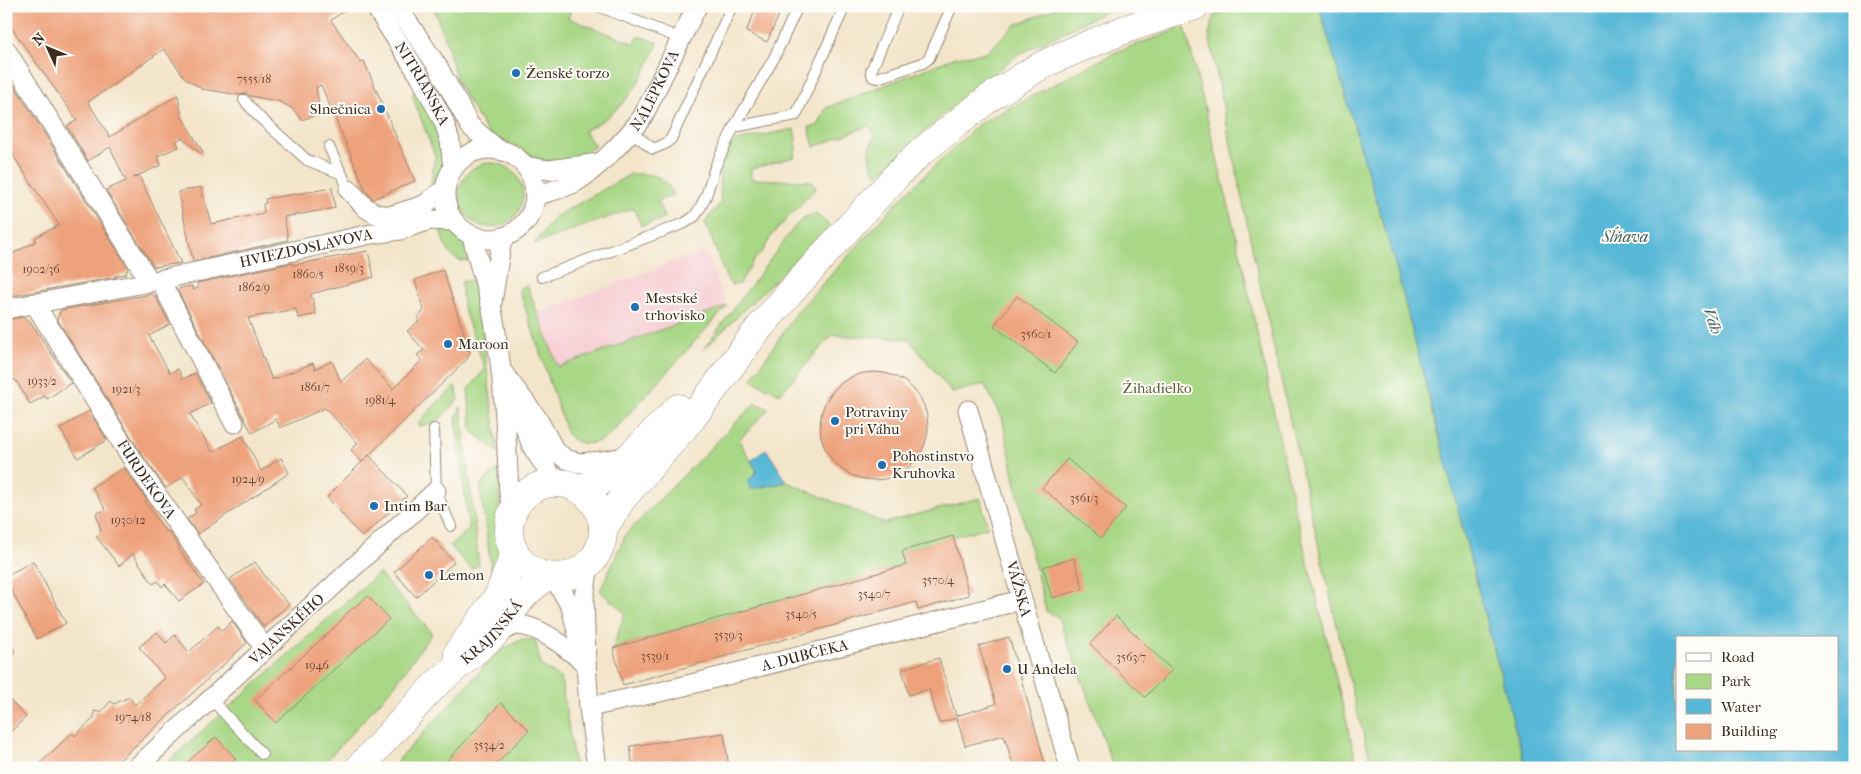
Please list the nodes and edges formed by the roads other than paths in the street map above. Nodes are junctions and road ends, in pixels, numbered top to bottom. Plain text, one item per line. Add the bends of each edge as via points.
1 (376, 6) edge
2 (397, 6) edge
3 (598, 6) edge
4 (696, 6) edge
5 (732, 6) edge
6 (798, 6) edge
7 (845, 6) edge
8 (899, 6) edge
9 (952, 6) edge
10 (1184, 10) edge
11 (682, 39) junction
12 (6, 50) edge
13 (244, 100) dead end
14 (734, 127) junction
15 (632, 132) junction
16 (329, 147) dead end
17 (497, 149) junction
18 (599, 163) junction
19 (525, 166) junction
20 (453, 169) junction
21 (345, 182) junction
22 (445, 189) junction
23 (535, 196) junction
24 (453, 221) junction
25 (381, 233) junction
26 (472, 236) junction
27 (502, 238) junction
28 (542, 276) dead end
29 (155, 281) junction
30 (34, 303) junction
31 (6, 309) edge
32 (492, 309) junction
33 (759, 328) junction
34 (501, 370) junction
35 (968, 410) dead end
36 (234, 423) dead end
37 (434, 429) dead end
38 (630, 456) junction
39 (567, 486) junction
40 (436, 491) junction
41 (513, 512) junction
42 (451, 526) dead end
43 (603, 530) junction
44 (515, 552) junction
45 (589, 564) junction
46 (550, 576) junction
47 (1021, 600) junction
48 (495, 634) junction
49 (265, 649) junction
50 (586, 664) junction
51 (434, 686) junction
52 (211, 699) junction
53 (589, 707) junction
54 (262, 754) dead end
55 (136, 768) edge
56 (359, 768) edge
57 (597, 768) edge
58 (1070, 768) edge

1 - 20 street, NITRIANSKA via 444,122
2 - 17 street, NITRIANSKA via 438,67 470,126
3 - 11 lane
4 - 11 street, NÁLEPKOVA
5 - 15 lane via 671,139 654,149
6 - 14 lane via 774,58
7 - 14 lane via 796,115
8 - 9 lane via 871,71 873,77 923,63 929,58
10 - 33 main road via 1126,29 1061,56 1015,80 966,114 897,176
11 - 15 street, NÁLEPKOVA
12 - 29 street
13 - 21 lane via 307,160
14 - 28 lane via 695,216 685,223
15 - 18 street, NÁLEPKOVA
16 - 21 lane
17 - 19 street, NITRIANSKA via 513,155
17 - 20 street, NITRIANSKA via 475,151 462,158
18 - 19 street via 549,170
18 - 23 street, NÁLEPKOVA via 573,184
19 - 23 street via 533,180
20 - 22 street, NITRIANSKA
21 - 22 street via 366,208 376,214 390,216 424,205
21 - 25 street via 356,212 366,224
22 - 24 street via 446,208
23 - 27 street via 526,223
24 - 25 street, HVIEZDOSLAVOVA via 430,220
24 - 26 street
25 - 29 street, HVIEZDOSLAVOVA
26 - 27 street
26 - 32 street
27 - 32 street
29 - 30 street, HVIEZDOSLAVOVA
29 - 36 street
30 - 31 street, HVIEZDOSLAVOVA
30 - 49 street, FURDEKOVA via 136,465
32 - 34 street
33 - 38 main road
33 - 43 main road via 693,417 622,499
34 - 38 street via 537,418 555,451 566,460 579,463
34 - 39 street via 533,448
34 - 41 street
35 - 47 street, VÁŽSKA
37 - 40 lane
38 - 39 main road via 600,482
39 - 41 main road via 534,489
39 - 43 main road via 596,506
40 - 42 lane
40 - 49 street, VAJANSKÉHO
41 - 44 main road via 510,536
43 - 45 main road via 602,542
44 - 46 main road via 531,570
44 - 51 main road, KRAJINSKÁ via 500,596
45 - 46 main road via 573,574
45 - 50 street via 584,598
46 - 48 main road, KRAJINSKÁ via 524,595
46 - 50 street via 571,607
47 - 53 street, A. DUBČEKA via 664,691
47 - 58 street, VÁŽSKA
48 - 50 street via 517,625 533,629 549,636
48 - 51 main road, KRAJINSKÁ
49 - 52 street, VAJANSKÉHO
50 - 53 street
51 - 56 main road, KRAJINSKÁ
52 - 54 lane
52 - 55 street, VAJANSKÉHO
53 - 57 street

